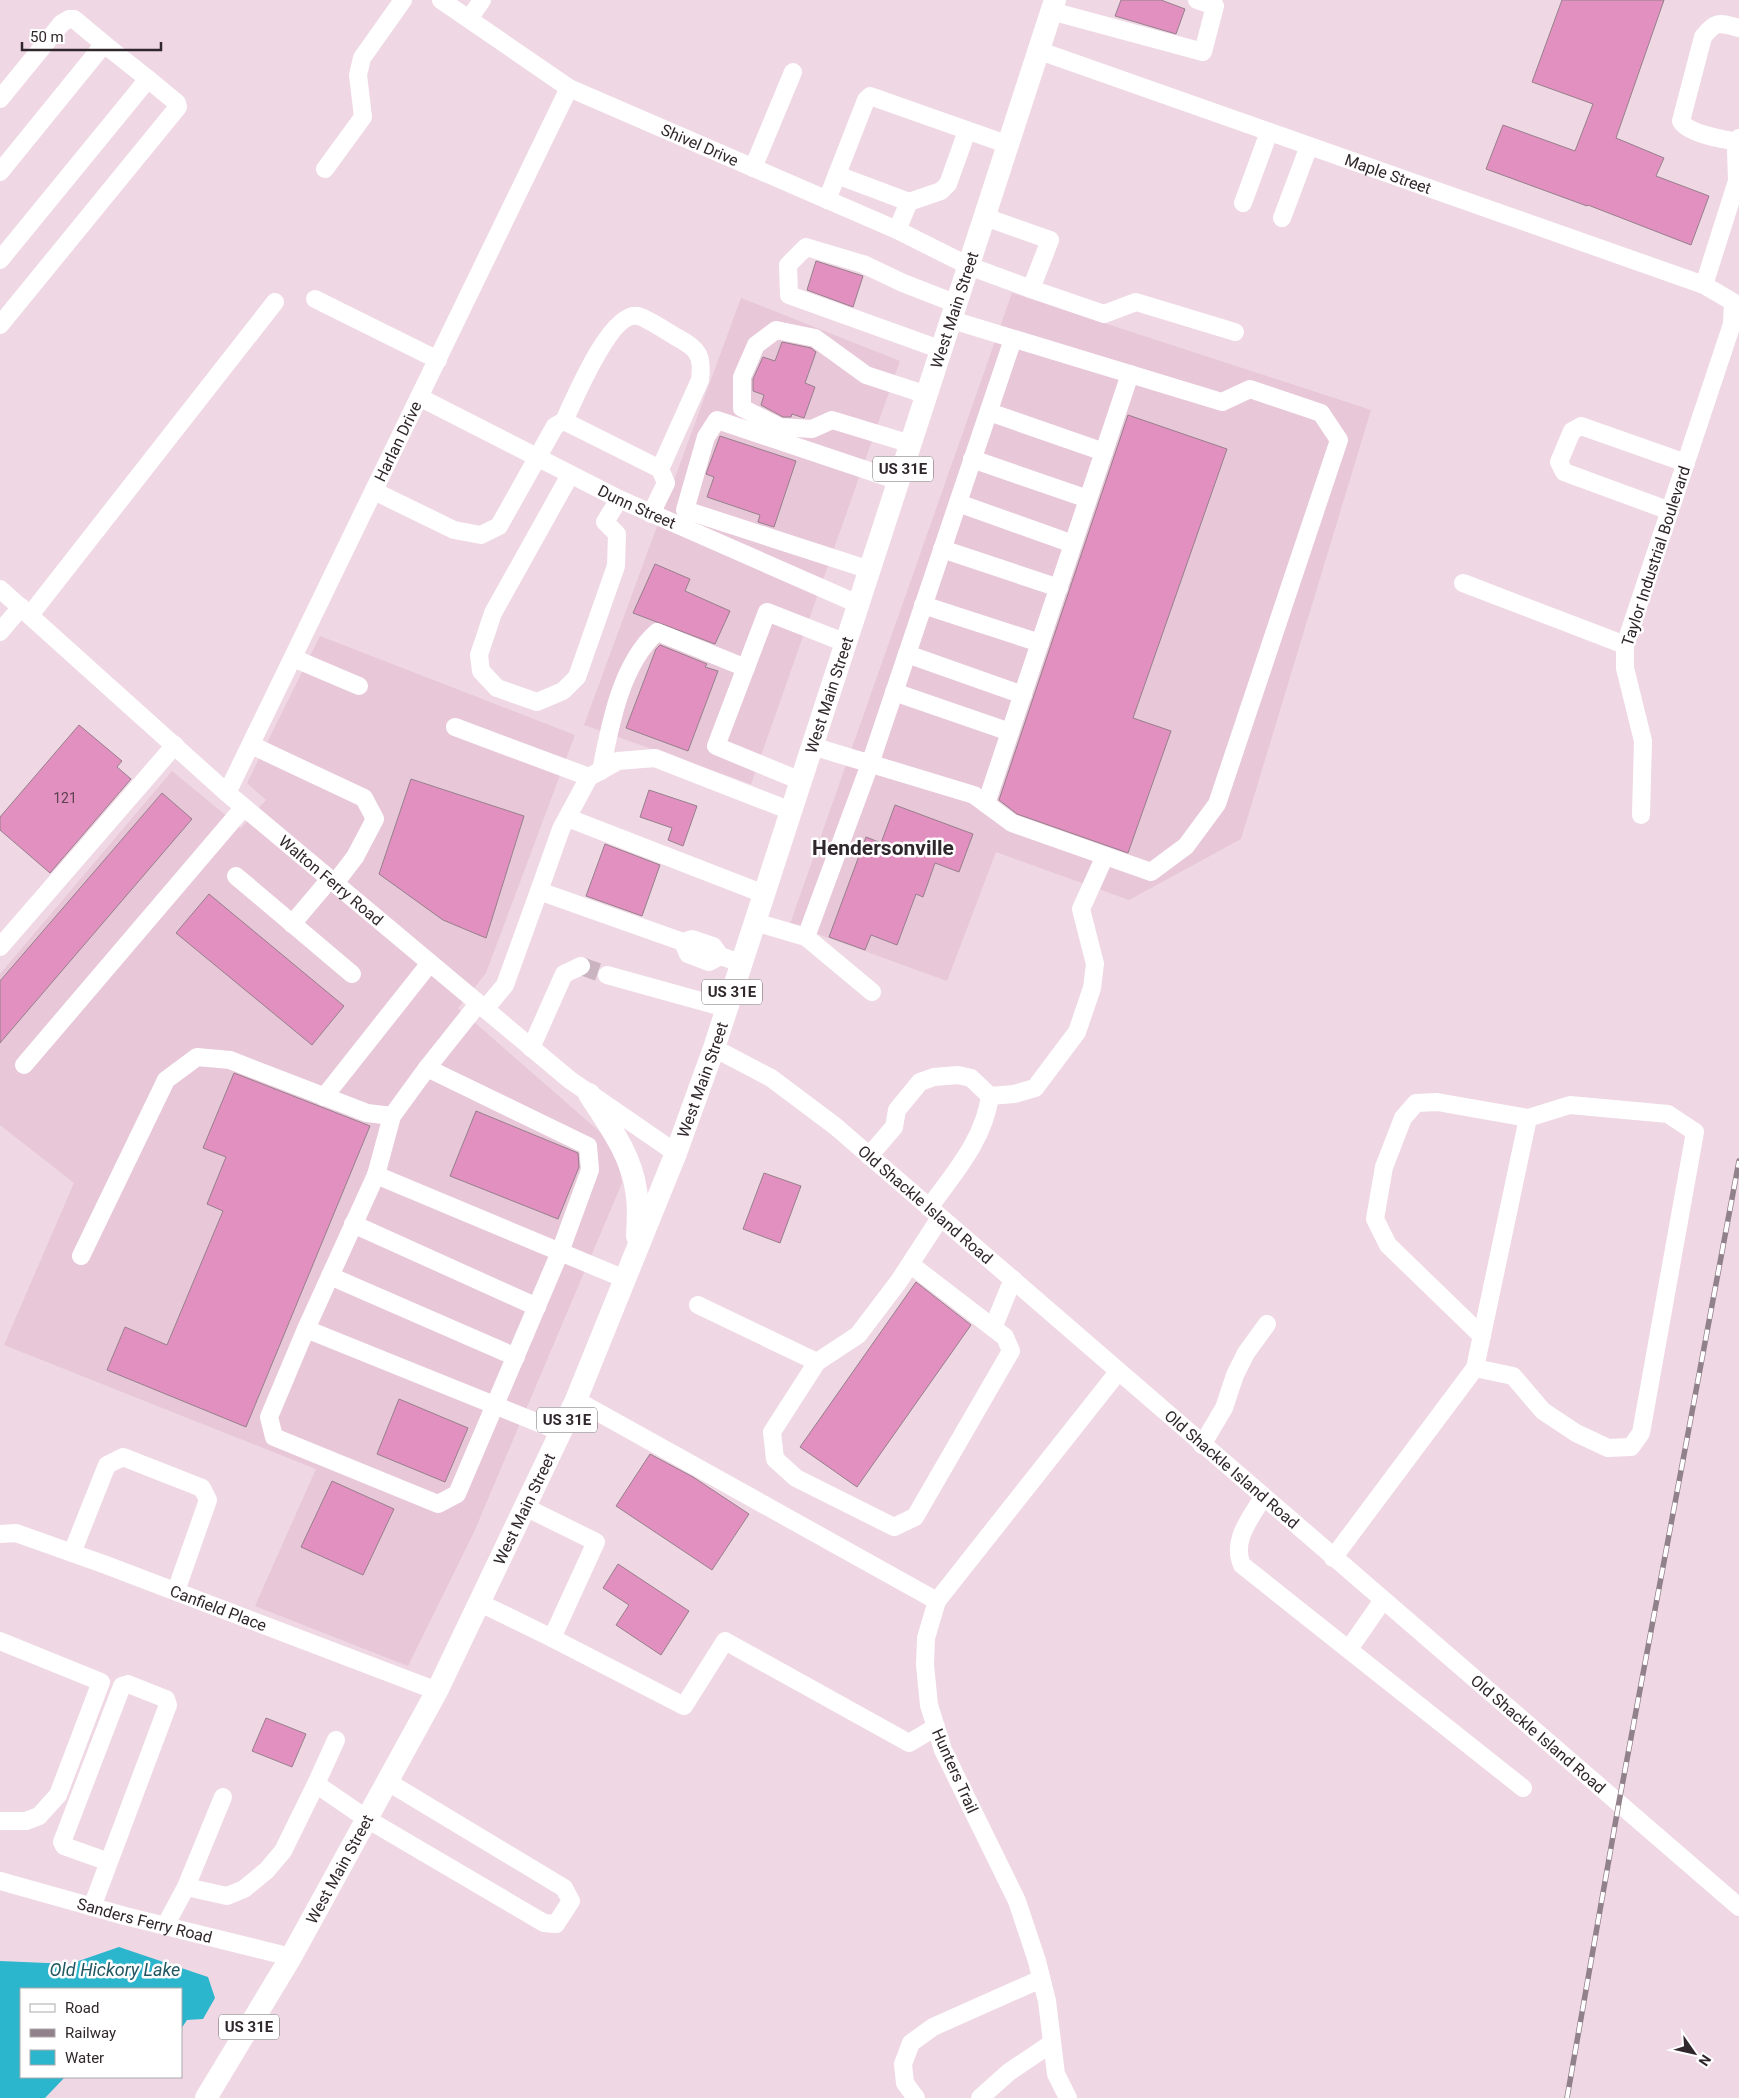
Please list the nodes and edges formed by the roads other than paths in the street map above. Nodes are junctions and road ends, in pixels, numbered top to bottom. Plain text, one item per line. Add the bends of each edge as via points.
1 (403, 0) edge
2 (442, 0) edge
3 (482, 0) edge
4 (1197, 0) edge
5 (1053, 6) edge
6 (469, 19) junction
7 (1739, 28) edge
8 (104, 44) junction
9 (1040, 51) junction
10 (793, 72) dead end
11 (148, 79) junction
12 (569, 88) junction
13 (0, 99) edge
14 (966, 131) junction
15 (1269, 132) junction
16 (1738, 140) edge
17 (1008, 145) junction
18 (1309, 146) junction
19 (753, 168) junction
20 (325, 169) dead end
21 (0, 172) edge
22 (837, 175) junction
23 (827, 200) junction
24 (909, 202) junction
25 (1243, 203) dead end
26 (985, 218) junction
27 (1282, 218) dead end
28 (897, 230) junction
29 (0, 260) edge
30 (970, 266) junction
31 (1704, 285) junction
32 (1031, 289) junction
33 (315, 299) dead end
34 (274, 302) dead end
35 (1733, 302) joint
36 (954, 312) junction
37 (0, 325) edge
38 (1235, 332) dead end
39 (1013, 339) junction
40 (942, 350) junction
41 (438, 360) junction
42 (1130, 374) junction
43 (927, 395) junction
44 (419, 397) junction
45 (988, 412) junction
46 (564, 421) junction
47 (911, 444) junction
48 (1104, 452) junction
49 (536, 457) junction
50 (972, 459) junction
51 (1686, 463) junction
52 (660, 469) junction
53 (570, 475) junction
54 (899, 481) junction
55 (374, 491) junction
56 (1088, 499) junction
57 (618, 500) junction
58 (958, 503) junction
59 (1670, 512) junction
60 (651, 514) junction
61 (1073, 544) junction
62 (942, 549) junction
63 (870, 570) junction
64 (1463, 583) dead end
65 (1059, 588) junction
66 (0, 589) edge
67 (858, 604) junction
68 (923, 605) junction
69 (25, 611) junction
70 (0, 632) edge
71 (846, 643) junction
72 (1040, 643) junction
73 (1625, 645) junction
74 (907, 654) junction
75 (293, 658) junction
76 (746, 668) junction
77 (359, 686) dead end
78 (894, 692) junction
79 (1023, 695) junction
80 (456, 728) dead end
81 (1010, 732) junction
82 (175, 745) junction
83 (250, 745) junction
84 (812, 746) junction
85 (870, 764) junction
86 (595, 774) junction
87 (801, 780) junction
88 (227, 793) junction
89 (986, 804) junction
90 (244, 808) junction
91 (791, 811) junction
92 (1641, 815) dead end
93 (568, 818) junction
94 (1105, 856) junction
95 (236, 876) dead end
96 (332, 881) junction
97 (538, 891) junction
98 (764, 894) junction
99 (755, 922) junction
100 (292, 924) junction
101 (806, 937) junction
102 (0, 947) edge
103 (430, 963) junction
104 (741, 964) junction
105 (581, 966) dead end
106 (352, 974) dead end
107 (607, 974) tunnel mouth
108 (872, 992) dead end
109 (481, 1006) junction
110 (726, 1008) junction
111 (531, 1048) junction
112 (714, 1048) junction
113 (24, 1065) dead end
114 (427, 1068) junction
115 (589, 1094) junction
116 (324, 1096) junction
117 (990, 1096) junction
118 (392, 1116) junction
119 (1528, 1118) junction
120 (676, 1153) junction
121 (869, 1156) junction
122 (376, 1175) junction
123 (935, 1213) junction
124 (353, 1224) junction
125 (560, 1252) junction
126 (636, 1252) junction
127 (81, 1256) dead end
128 (910, 1264) junction
129 (330, 1276) junction
130 (625, 1279) junction
131 (1013, 1279) junction
132 (698, 1305) dead end
133 (537, 1307) junction
134 (1267, 1324) dead end
135 (993, 1328) junction
136 (306, 1329) junction
137 (1482, 1336) junction
138 (516, 1357) junction
139 (817, 1362) junction
140 (1475, 1368) junction
141 (1118, 1372) junction
142 (576, 1400) junction
143 (496, 1406) junction
144 (561, 1432) junction
145 (1202, 1445) junction
146 (1263, 1497) junction
147 (525, 1507) junction
148 (0, 1534) edge
149 (72, 1553) junction
150 (1333, 1558) junction
151 (176, 1592) junction
152 (1384, 1600) junction
153 (937, 1601) junction
154 (480, 1603) junction
155 (552, 1638) junction
156 (0, 1641) edge
157 (1349, 1649) junction
158 (437, 1691) junction
159 (936, 1727) junction
160 (336, 1740) dead end
161 (388, 1782) junction
162 (316, 1784) junction
163 (1523, 1788) dead end
164 (223, 1796) dead end
165 (368, 1819) junction
166 (1, 1822) edge
167 (109, 1862) junction
168 (0, 1881) edge
169 (186, 1887) junction
170 (92, 1906) junction
171 (1739, 1907) edge
172 (165, 1926) junction
173 (291, 1957) junction
174 (1042, 1979) junction
175 (1052, 2043) junction
176 (206, 2098) edge
177 (916, 2098) edge
178 (980, 2098) edge
179 (1068, 2098) edge

1 - 20 street via 362,58 358,75 363,117
2 - 6 street, Shivel Drive
3 - 6 street
4 - 5 street via 1215,6 1203,52
5 - 9 main road, West Main Street / US 31E
6 - 12 street, Shivel Drive
7 - 16 street via 1720,23 1711,27 1703,37 1681,121 1691,130
8 - 11 street
8 - 13 street via 74,19 69,19 62,23
8 - 21 street
9 - 15 street, Maple Street
9 - 17 main road, West Main Street / US 31E
10 - 19 street
11 - 29 street
11 - 37 street via 178,107
12 - 19 street, Shivel Drive
12 - 41 street, Harlan Drive
14 - 17 street
14 - 22 street via 870,96
14 - 24 street via 948,184 941,191
15 - 18 street, Maple Street
15 - 25 street
16 - 31 street via 1738,182
17 - 26 main road, West Main Street / US 31E
18 - 27 street
18 - 31 street, Maple Street
19 - 23 street, Shivel Drive
22 - 23 street
22 - 24 street
23 - 28 street, Shivel Drive
24 - 28 street
26 - 30 main road, West Main Street / US 31E
26 - 32 street via 1050,240
28 - 30 street, Shivel Drive
30 - 32 street, Shivel Drive
30 - 36 main road, West Main Street / US 31E
31 - 35 street, Maple Street
32 - 38 street, Shivel Drive via 1104,314 1136,302
33 - 41 street
34 - 69 street
35 - 51 street, Taylor Industrial Boulevard via 1732,324
36 - 39 street
36 - 40 main road, West Main Street / US 31E
36 - 40 street via 863,264 806,247 788,264 789,295
39 - 42 street
39 - 45 street
40 - 43 main road, West Main Street / US 31E
41 - 44 street, Harlan Drive
42 - 48 street
42 - 94 street via 1222,402 1250,389 1321,413 1339,440 1217,804 1186,846 1151,872
43 - 47 main road, West Main Street / US 31E
43 - 47 street via 866,375 815,338 776,330 756,346 742,377 742,408 780,427 812,429 832,420
44 - 49 street, Dunn Street
44 - 55 street, Harlan Drive
45 - 48 street
45 - 50 street
46 - 49 street via 555,426
46 - 52 street
46 - 52 street via 613,330 628,317 638,316 697,350 702,367 700,380
47 - 54 main road, West Main Street / US 31E
48 - 56 street
49 - 53 street, Dunn Street
49 - 55 street via 499,526 481,535 454,530
50 - 56 street
50 - 58 street
51 - 59 street, Taylor Industrial Boulevard
51 - 59 street via 1581,426 1572,431 1559,462 1564,472
52 - 60 street via 666,483
53 - 57 street, Dunn Street
53 - 57 street via 493,613 479,655 481,671 497,688 537,702 563,691 577,677 616,566 617,534 605,522
54 - 63 main road, West Main Street / US 31E
54 - 63 street via 717,420 706,437 685,510
55 - 75 street, Harlan Drive
56 - 61 street
57 - 60 street, Dunn Street
58 - 61 street
58 - 62 street
59 - 73 street, Taylor Industrial Boulevard
60 - 67 street, Dunn Street
61 - 65 street
62 - 65 street
62 - 68 street
63 - 67 main road, West Main Street / US 31E
64 - 73 street
65 - 72 street
66 - 69 street, Walton Ferry Road
67 - 71 main road, West Main Street / US 31E
68 - 72 street
68 - 74 street
69 - 70 street
69 - 82 street, Walton Ferry Road
71 - 76 street via 767,612
71 - 84 main road, West Main Street / US 31E
72 - 79 street
73 - 92 street, Taylor Industrial Boulevard via 1626,668 1642,741
74 - 78 street
74 - 79 street
75 - 77 street
75 - 83 street, Harlan Drive
76 - 86 street via 657,632 644,644 629,671
76 - 87 street via 716,746
78 - 81 street
78 - 85 street
79 - 81 street
80 - 86 street
81 - 89 street
82 - 88 street, Walton Ferry Road
82 - 102 street
83 - 88 street, Harlan Drive
83 - 96 street via 364,798 375,819 355,857
84 - 85 street
84 - 87 main road, West Main Street / US 31E
85 - 89 street via 974,795
85 - 101 street
86 - 91 street via 618,761 655,758
86 - 93 street
87 - 91 main road, West Main Street / US 31E
88 - 90 street, Walton Ferry Road
89 - 94 street via 1012,822
90 - 96 street, Walton Ferry Road
90 - 113 street
91 - 98 main road, West Main Street / US 31E
93 - 97 street
93 - 98 street
94 - 117 street via 1081,909 1095,964 1092,988 1077,1032 1035,1088
95 - 100 street
96 - 100 street
96 - 103 street, Walton Ferry Road
97 - 104 street via 682,942 688,954 710,962 720,956
97 - 109 street via 506,985
98 - 99 main road, West Main Street / US 31E
99 - 101 street
99 - 104 main road, West Main Street / US 31E
100 - 106 street
101 - 108 street
103 - 109 street, Walton Ferry Road
103 - 116 street
104 - 110 main road, West Main Street / US 31E
105 - 111 street via 564,974
107 - 110 street
109 - 111 street, Walton Ferry Road
109 - 114 street
110 - 112 main road, West Main Street / US 31E
111 - 115 street, Walton Ferry Road
112 - 120 main road, West Main Street / US 31E
112 - 121 street, Old Shackle Island Road via 771,1078
114 - 118 street
114 - 125 street via 588,1146 590,1170
115 - 120 street, Walton Ferry Road
115 - 126 main road via 621,1146 634,1177 638,1207
116 - 118 street via 367,1114
116 - 127 street via 230,1060 197,1056 166,1080
117 - 121 street via 972,1078 958,1075 920,1082 897,1110 894,1127
117 - 123 street via 974,1145
118 - 122 street
119 - 137 street
119 - 137 street via 1437,1102 1416,1103 1402,1118 1384,1167 1375,1219 1388,1245
119 - 140 street via 1570,1105 1668,1114 1695,1132 1641,1433 1631,1447 1608,1448 1576,1433 1543,1411 1513,1376
120 - 126 main road, West Main Street / US 31E
121 - 123 street, Old Shackle Island Road
122 - 124 street
122 - 125 street
123 - 128 street
123 - 131 street, Old Shackle Island Road
124 - 129 street
124 - 133 street
125 - 130 street
125 - 133 street
126 - 130 main road, West Main Street / US 31E
128 - 135 street
128 - 139 street via 858,1335
129 - 136 street
129 - 138 street
130 - 142 main road, West Main Street / US 31E
131 - 135 street
131 - 141 street, Old Shackle Island Road
132 - 139 street
133 - 138 street
134 - 145 street via 1246,1353 1224,1408
135 - 139 street via 1004,1337 1011,1351 915,1517 894,1526 796,1478 775,1459 772,1432
136 - 143 street
136 - 143 street via 269,1417 274,1437 438,1504 457,1494
137 - 140 street
138 - 143 street
140 - 150 street
141 - 145 street, Old Shackle Island Road
141 - 153 street, Hunters Trail
142 - 144 main road, West Main Street / US 31E
142 - 153 street
143 - 144 street
144 - 147 main road, West Main Street / US 31E
145 - 146 street, Old Shackle Island Road
146 - 150 street, Old Shackle Island Road
146 - 157 street via 1238,1544 1242,1564
147 - 154 main road, West Main Street / US 31E
147 - 155 street via 596,1542
148 - 149 street, Canfield Place via 16,1533
149 - 151 street, Canfield Place
149 - 151 street via 107,1465 123,1457 202,1488 208,1500
150 - 152 street, Old Shackle Island Road
151 - 158 street, Canfield Place
152 - 157 street
152 - 171 street, Old Shackle Island Road
153 - 159 street, Hunters Trail via 926,1638 925,1666 929,1705
154 - 155 street
154 - 158 main road, West Main Street / US 31E
155 - 159 street via 684,1706 725,1641 909,1743
156 - 166 street via 101,1682 58,1795 38,1816
157 - 163 street
158 - 161 main road, West Main Street / US 31E
159 - 174 street, Hunters Trail via 943,1750 1017,1901
160 - 162 street
161 - 165 main road, West Main Street / US 31E
161 - 165 street via 564,1888 571,1901 556,1924 544,1923
162 - 165 street
162 - 169 street via 283,1851 244,1889 227,1896
164 - 169 street
165 - 173 main road, West Main Street / US 31E
167 - 167 street via 168,1704 166,1699 128,1684 122,1686 62,1842 64,1846
167 - 170 street
168 - 170 street, Sanders Ferry Road
169 - 172 street
170 - 172 street, Sanders Ferry Road
172 - 173 street, Sanders Ferry Road
173 - 176 main road, West Main Street / US 31E
174 - 175 street, Hunters Trail
174 - 177 street via 933,2027 911,2043 903,2064 904,2083
175 - 178 street via 1009,2072
175 - 179 street, Hunters Trail via 1056,2074

